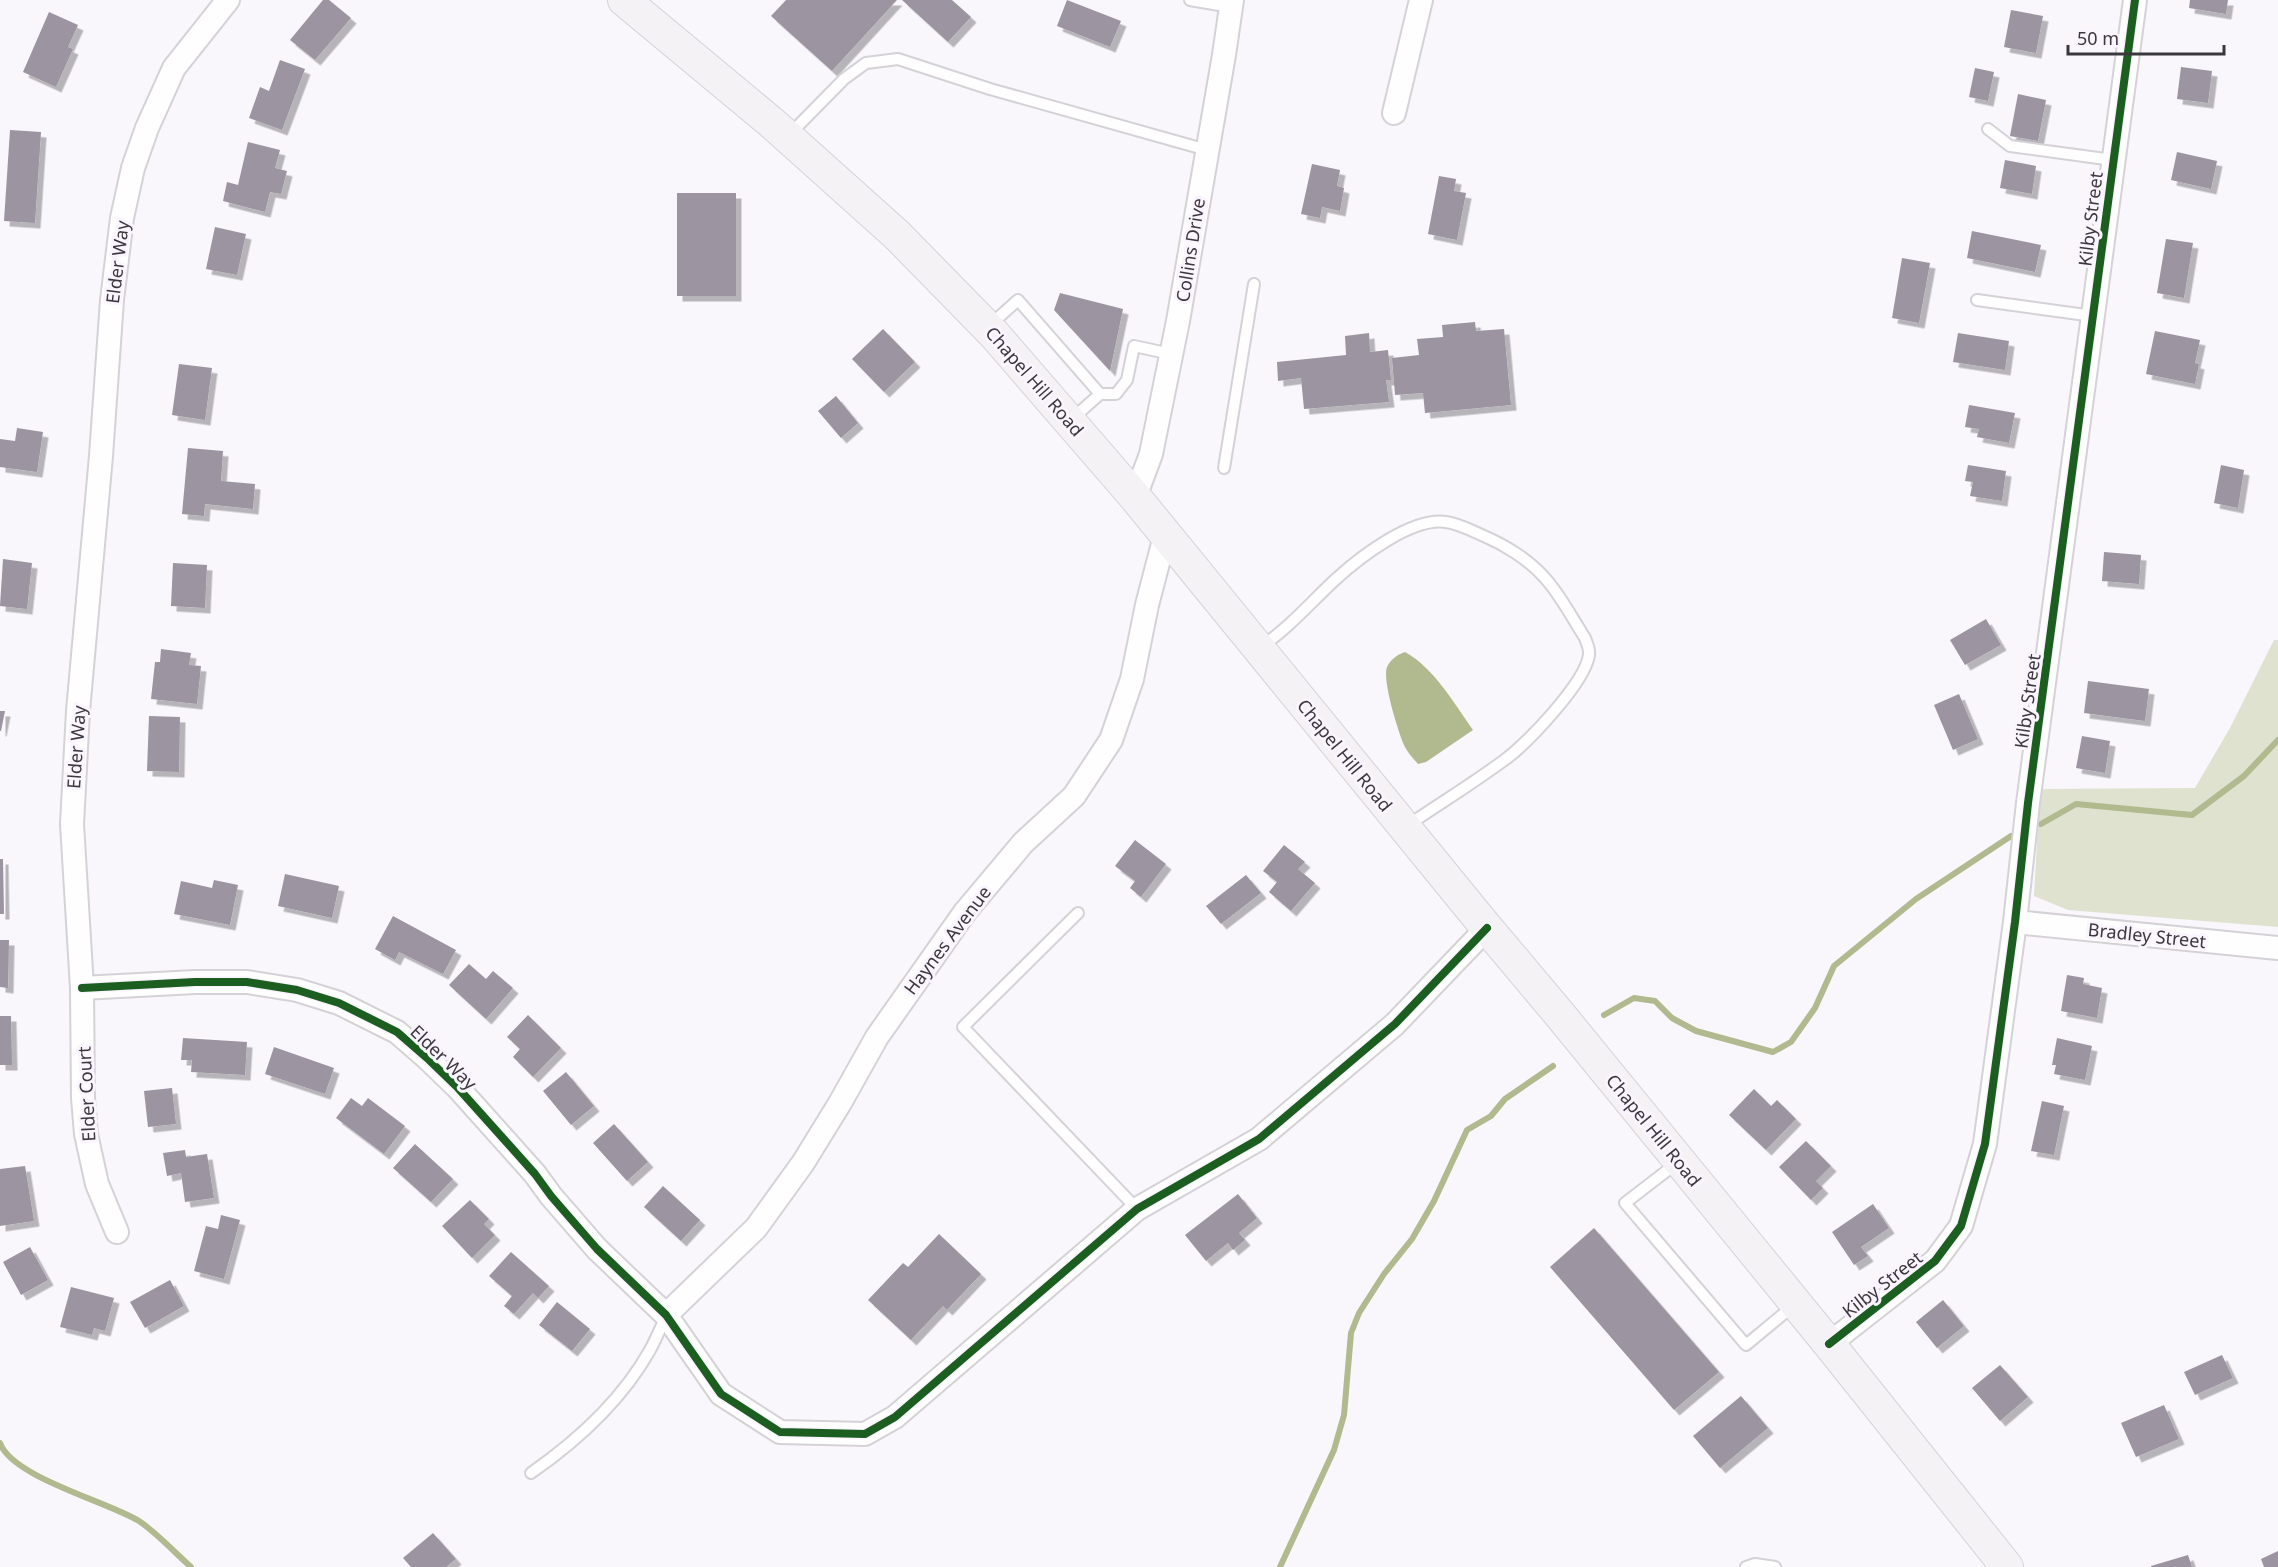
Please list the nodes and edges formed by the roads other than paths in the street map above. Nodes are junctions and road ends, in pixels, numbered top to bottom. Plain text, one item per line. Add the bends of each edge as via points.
1 (228, 0) edge
2 (624, 0) edge
3 (1190, 0) edge
4 (1421, 0) edge
5 (2135, 0) edge
6 (1231, 4) edge
7 (1394, 113) dead end
8 (1988, 129) dead end
9 (787, 136) junction
10 (1207, 150) junction
11 (2113, 160) junction
12 (1254, 285) dead end
13 (1977, 300) dead end
14 (2093, 316) junction
15 (988, 327) junction
16 (1172, 354) junction
17 (1100, 394) junction
18 (1070, 422) junction
19 (1224, 468) dead end
20 (1135, 497) junction
21 (1165, 536) junction
22 (1258, 649) junction
23 (1404, 828) junction
24 (1078, 913) dead end
25 (2015, 922) junction
26 (1487, 928) junction
27 (2278, 948) edge
28 (82, 987) junction
29 (1679, 1161) junction
30 (1137, 1209) junction
31 (117, 1232) dead end
32 (1796, 1304) junction
33 (666, 1315) junction
34 (1829, 1344) junction
35 (531, 1473) dead end
36 (1746, 1567) edge
37 (1775, 1567) edge
38 (2007, 1567) edge

1 - 28 street, Elder Way via 174,68 133,168 122,218 78,711 72,824
2 - 9 main road, Chapel Hill Road
3 - 6 lane
4 - 7 street
5 - 11 street, Kilby Street
6 - 10 street, Collins Drive
8 - 11 lane via 2010,146
9 - 10 lane via 844,79 866,63 898,59
9 - 15 main road, Chapel Hill Road via 897,235
10 - 16 street, Collins Drive
11 - 14 street, Kilby Street
12 - 19 lane
13 - 14 lane
14 - 25 street, Kilby Street
15 - 17 lane via 1018,300
15 - 18 main road, Chapel Hill Road
16 - 17 lane via 1134,346 1127,380 1116,394
16 - 20 street, Collins Drive via 1152,454
17 - 18 lane
18 - 20 main road, Chapel Hill Road
20 - 21 main road, Chapel Hill Road
21 - 22 main road, Chapel Hill Road
21 - 33 street, Haynes Avenue via 1132,680 1111,740 1074,796 1023,843 965,912 877,1036 803,1162 756,1228
22 - 23 main road, Chapel Hill Road
22 - 23 lane via 1297,618 1336,578 1393,537 1429,522 1463,527 1494,540 1545,578 1585,638 1589,657 1584,669 1570,692 1516,750
23 - 26 main road, Chapel Hill Road
24 - 30 lane via 963,1027
25 - 27 street, Bradley Street
25 - 34 street, Kilby Street via 1985,1144 1961,1226 1935,1261
26 - 29 main road, Chapel Hill Road
26 - 30 street, Elder Way via 1395,1024 1259,1139
28 - 31 street, Elder Court via 86,1134 97,1184
28 - 33 street, Elder Way via 247,982 297,990 339,1003 397,1032 458,1088 597,1249
29 - 32 main road, Chapel Hill Road
29 - 32 lane via 1625,1203 1746,1345
30 - 33 street, Elder Way via 895,1417 865,1434 780,1432 721,1394
32 - 34 main road, Chapel Hill Road
33 - 35 lane via 651,1349 595,1421
34 - 38 main road, Chapel Hill Road
36 - 37 lane

